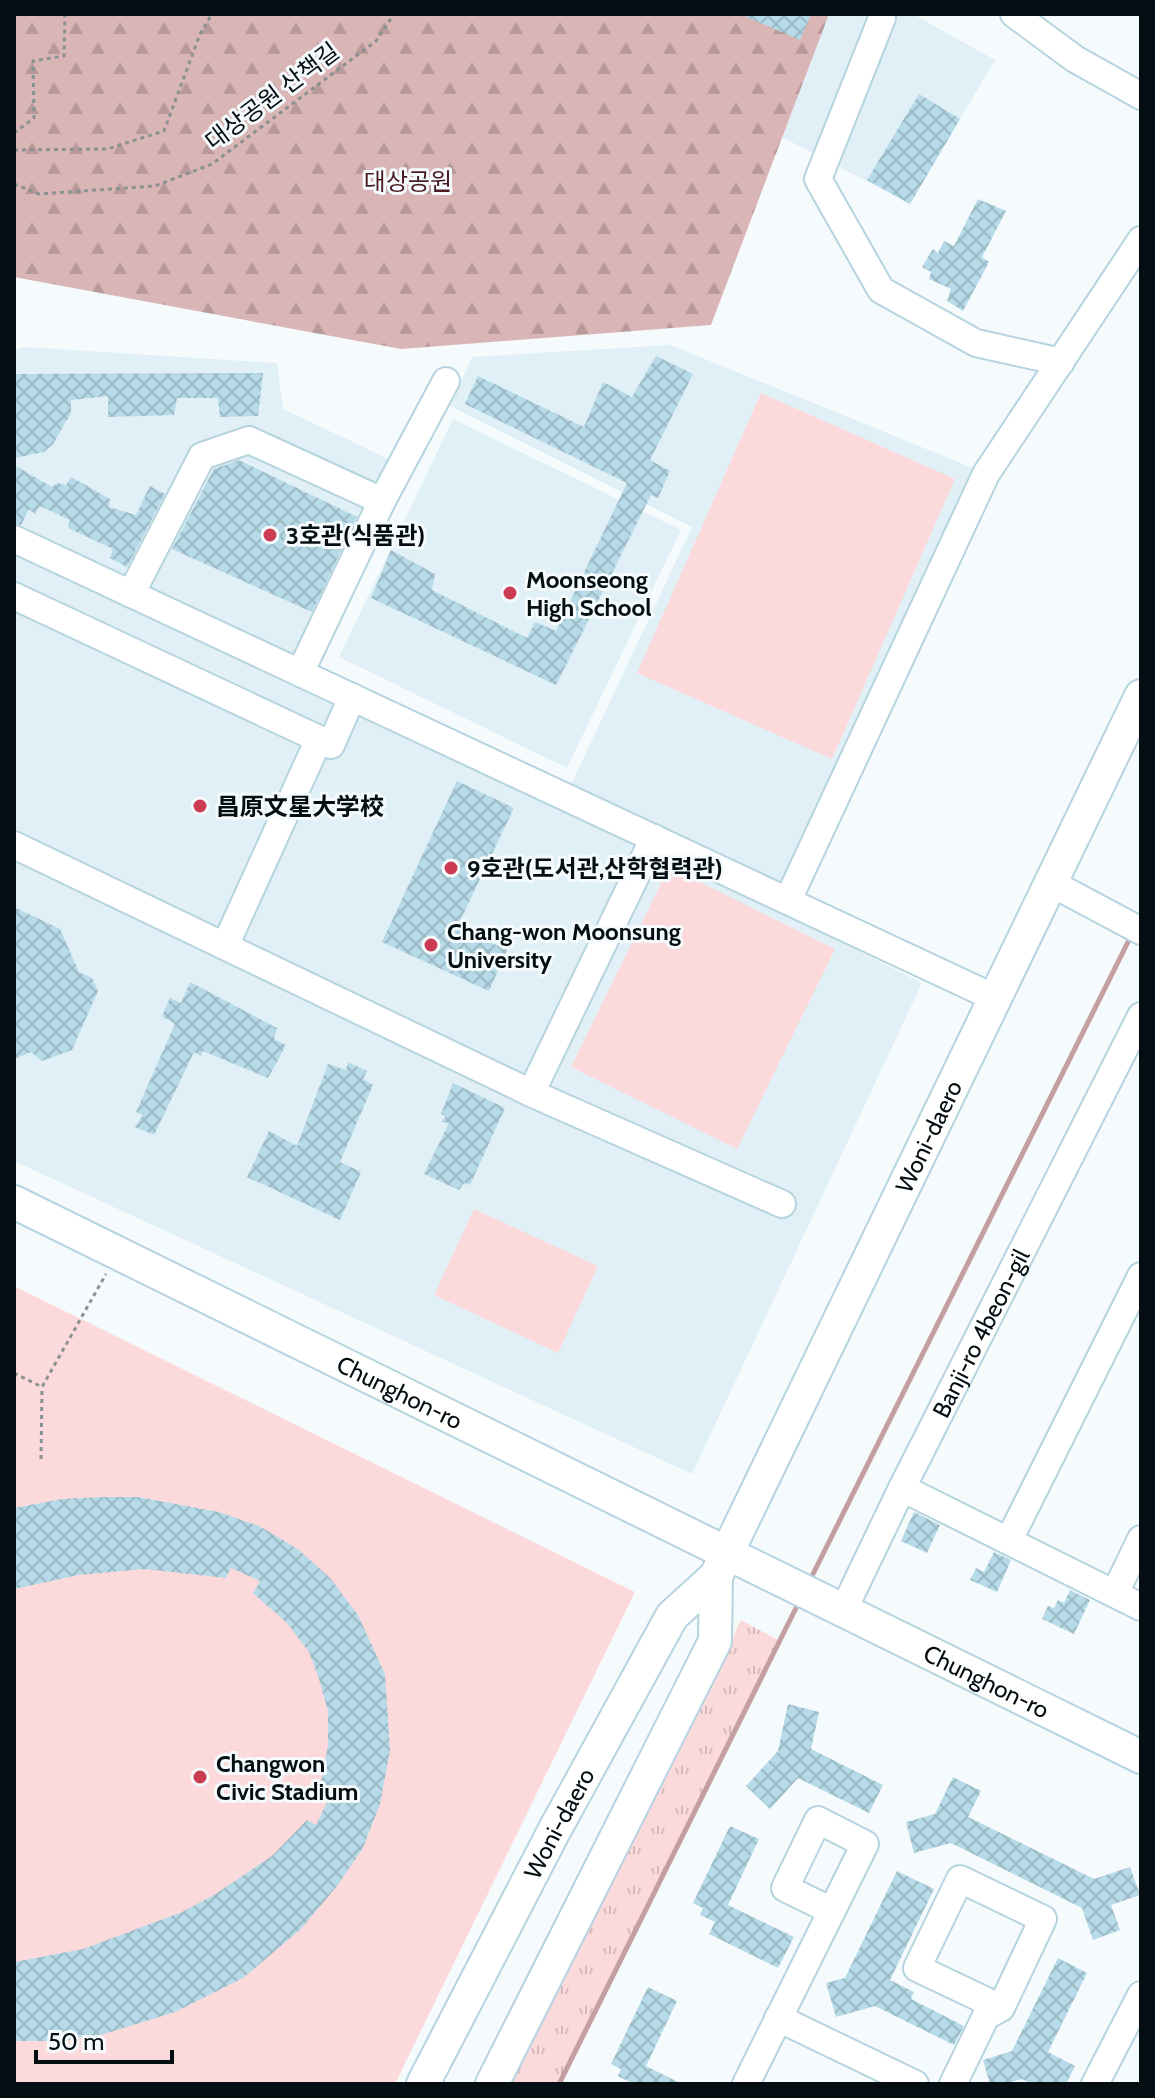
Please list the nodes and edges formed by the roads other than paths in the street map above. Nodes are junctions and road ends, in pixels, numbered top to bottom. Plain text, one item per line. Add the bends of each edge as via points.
1 (1014, 14) edge
2 (882, 18) dead end
3 (1141, 96) edge
4 (1141, 240) edge
5 (1061, 362) junction
6 (446, 381) dead end
7 (382, 501) junction
8 (14, 539) edge
9 (131, 594) junction
10 (14, 596) edge
11 (300, 673) junction
12 (1141, 696) edge
13 (352, 697) junction
14 (319, 739) junction
15 (654, 838) junction
16 (14, 845) edge
17 (1051, 883) junction
18 (788, 900) junction
19 (1132, 926) edge
20 (225, 946) junction
21 (995, 998) junction
22 (1141, 1016) edge
23 (1131, 1061) edge
24 (531, 1093) junction
25 (14, 1202) edge
26 (782, 1204) dead end
27 (1141, 1276) edge
28 (902, 1488) junction
29 (1141, 1539) edge
30 (1009, 1540) junction
31 (722, 1565) junction
32 (1115, 1593) junction
33 (1141, 1607) edge
34 (838, 1609) junction
35 (1141, 1757) edge
36 (832, 1911) dead end
37 (1141, 1995) edge
38 (1001, 2008) junction
39 (778, 2018) junction
40 (423, 2084) edge
41 (492, 2084) edge
42 (746, 2084) edge
43 (915, 2084) edge
44 (953, 2084) edge
45 (1095, 2084) edge

1 - 3 street via 1075,59
2 - 5 street via 818,179 881,290 976,343
4 - 5 street
5 - 18 street via 986,474
6 - 7 street
7 - 9 street via 249,440 202,456
7 - 11 street
8 - 9 street
9 - 11 street
10 - 14 street
11 - 13 street
12 - 17 main road, Woni-daero
13 - 14 street via 331,745
13 - 15 street
14 - 20 street
15 - 18 street
15 - 24 street
16 - 20 street
17 - 19 street
17 - 21 main road, Woni-daero
18 - 21 street
20 - 24 street
21 - 31 main road, Woni-daero
22 - 23 street, Banji-ro 4beon-gil
23 - 28 street, Banji-ro 4beon-gil
24 - 26 street
25 - 31 main road, Chunghon-ro
27 - 30 street
28 - 30 street
28 - 34 street, Banji-ro 4beon-gil
29 - 32 street
30 - 32 street
31 - 34 main road, Chunghon-ro via 786,1583
31 - 40 main road, Woni-daero via 672,1616
31 - 41 main road, Woni-daero via 715,1641
32 - 33 street
34 - 35 main road, Chunghon-ro
36 - 39 street
37 - 45 street
38 - 38 street via 1043,1919 960,1879 917,1968
38 - 44 street via 986,2016
39 - 42 street
39 - 43 street

